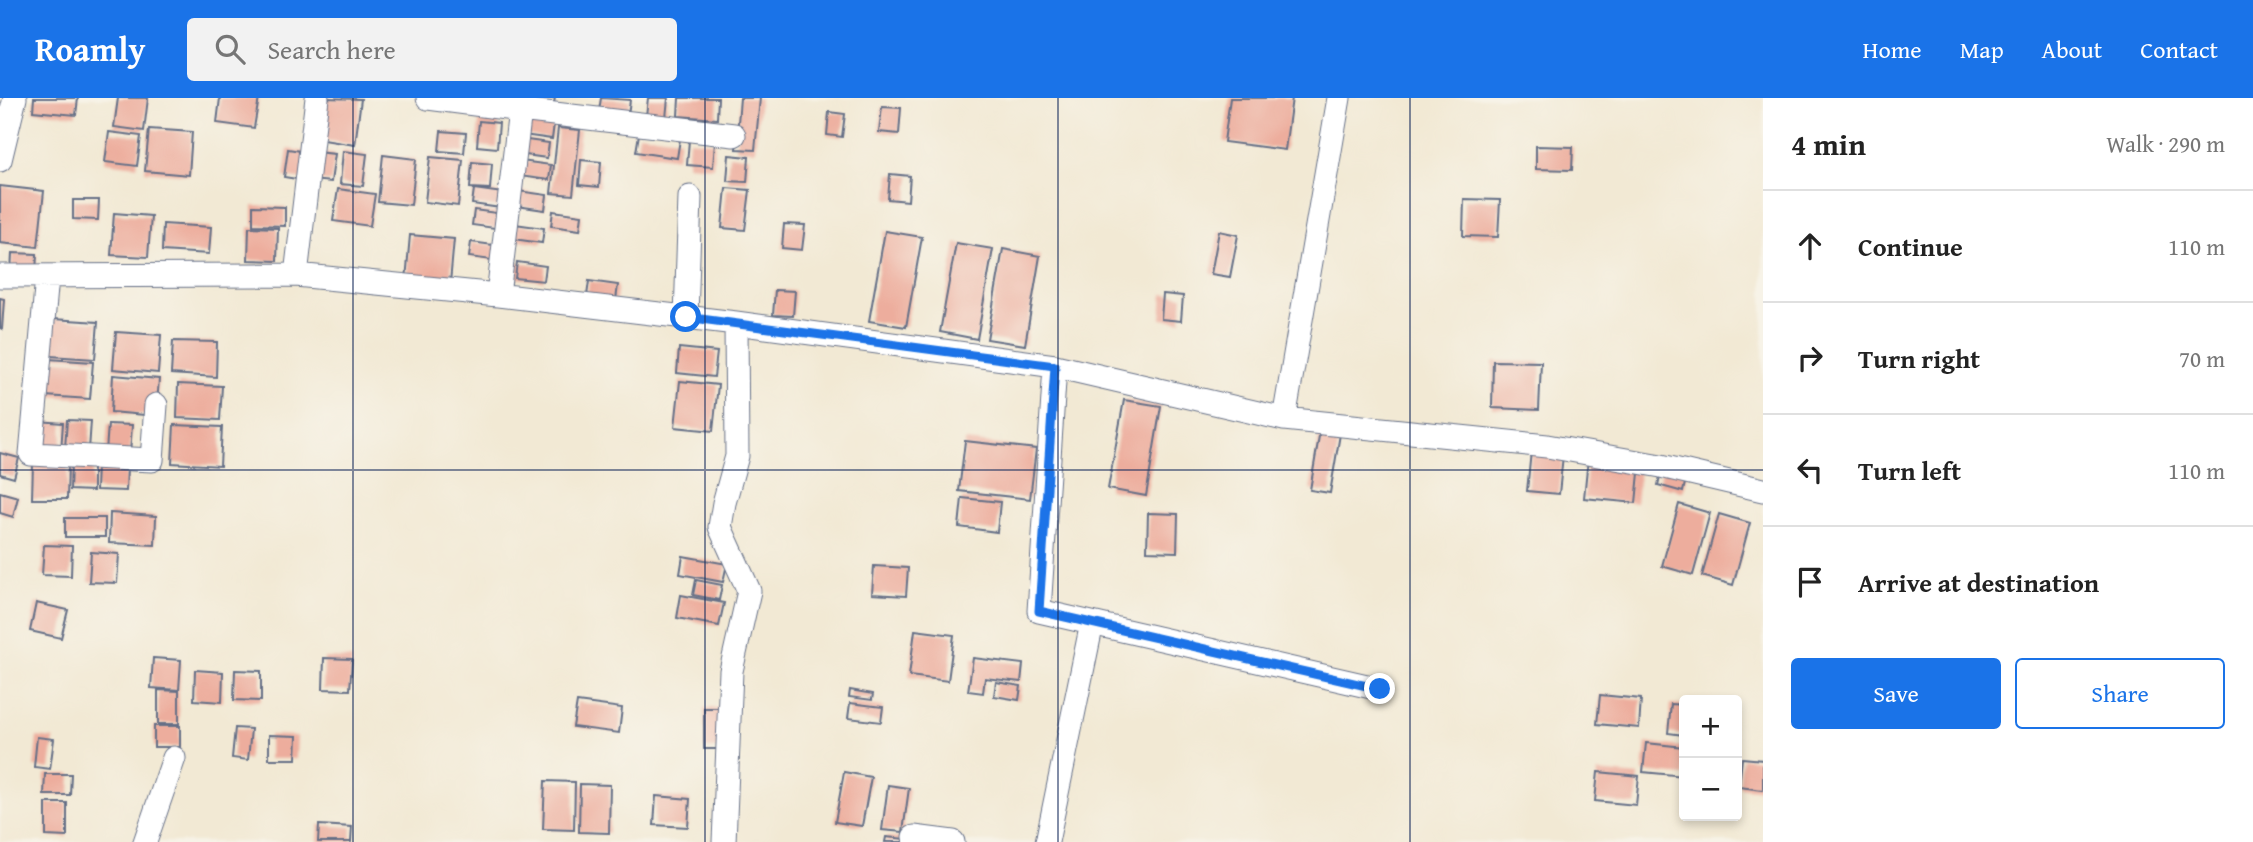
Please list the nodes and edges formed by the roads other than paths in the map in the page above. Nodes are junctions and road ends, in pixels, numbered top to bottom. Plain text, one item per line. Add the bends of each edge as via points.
1 (15, 98) edge
2 (317, 98) edge
3 (428, 98) edge
4 (1339, 98) edge
5 (520, 110) junction
6 (734, 135) dead end
7 (0, 160) edge
8 (690, 197) dead end
9 (296, 275) junction
10 (0, 276) edge
11 (47, 277) junction
12 (498, 295) junction
13 (686, 317) junction
14 (736, 323) junction
15 (1055, 366) junction
16 (156, 405) dead end
17 (1284, 419) junction
18 (1763, 489) edge
19 (1092, 623) junction
20 (1380, 689) dead end
21 (174, 758) dead end
22 (914, 837) dead end
23 (145, 842) edge
24 (723, 842) edge
25 (953, 842) edge
26 (1047, 842) edge

1 - 7 street
2 - 9 street
3 - 5 street
4 - 17 street
5 - 6 street
5 - 12 street
8 - 13 street
9 - 11 street
9 - 12 street
10 - 11 street
11 - 16 street via 32,454 152,460
12 - 13 street
13 - 14 street
14 - 15 street
14 - 24 street via 737,456 720,527 749,591 731,671
15 - 17 street
15 - 19 street via 1039,611
17 - 18 street via 1547,446
19 - 20 street
19 - 26 street
21 - 23 street
22 - 25 street

